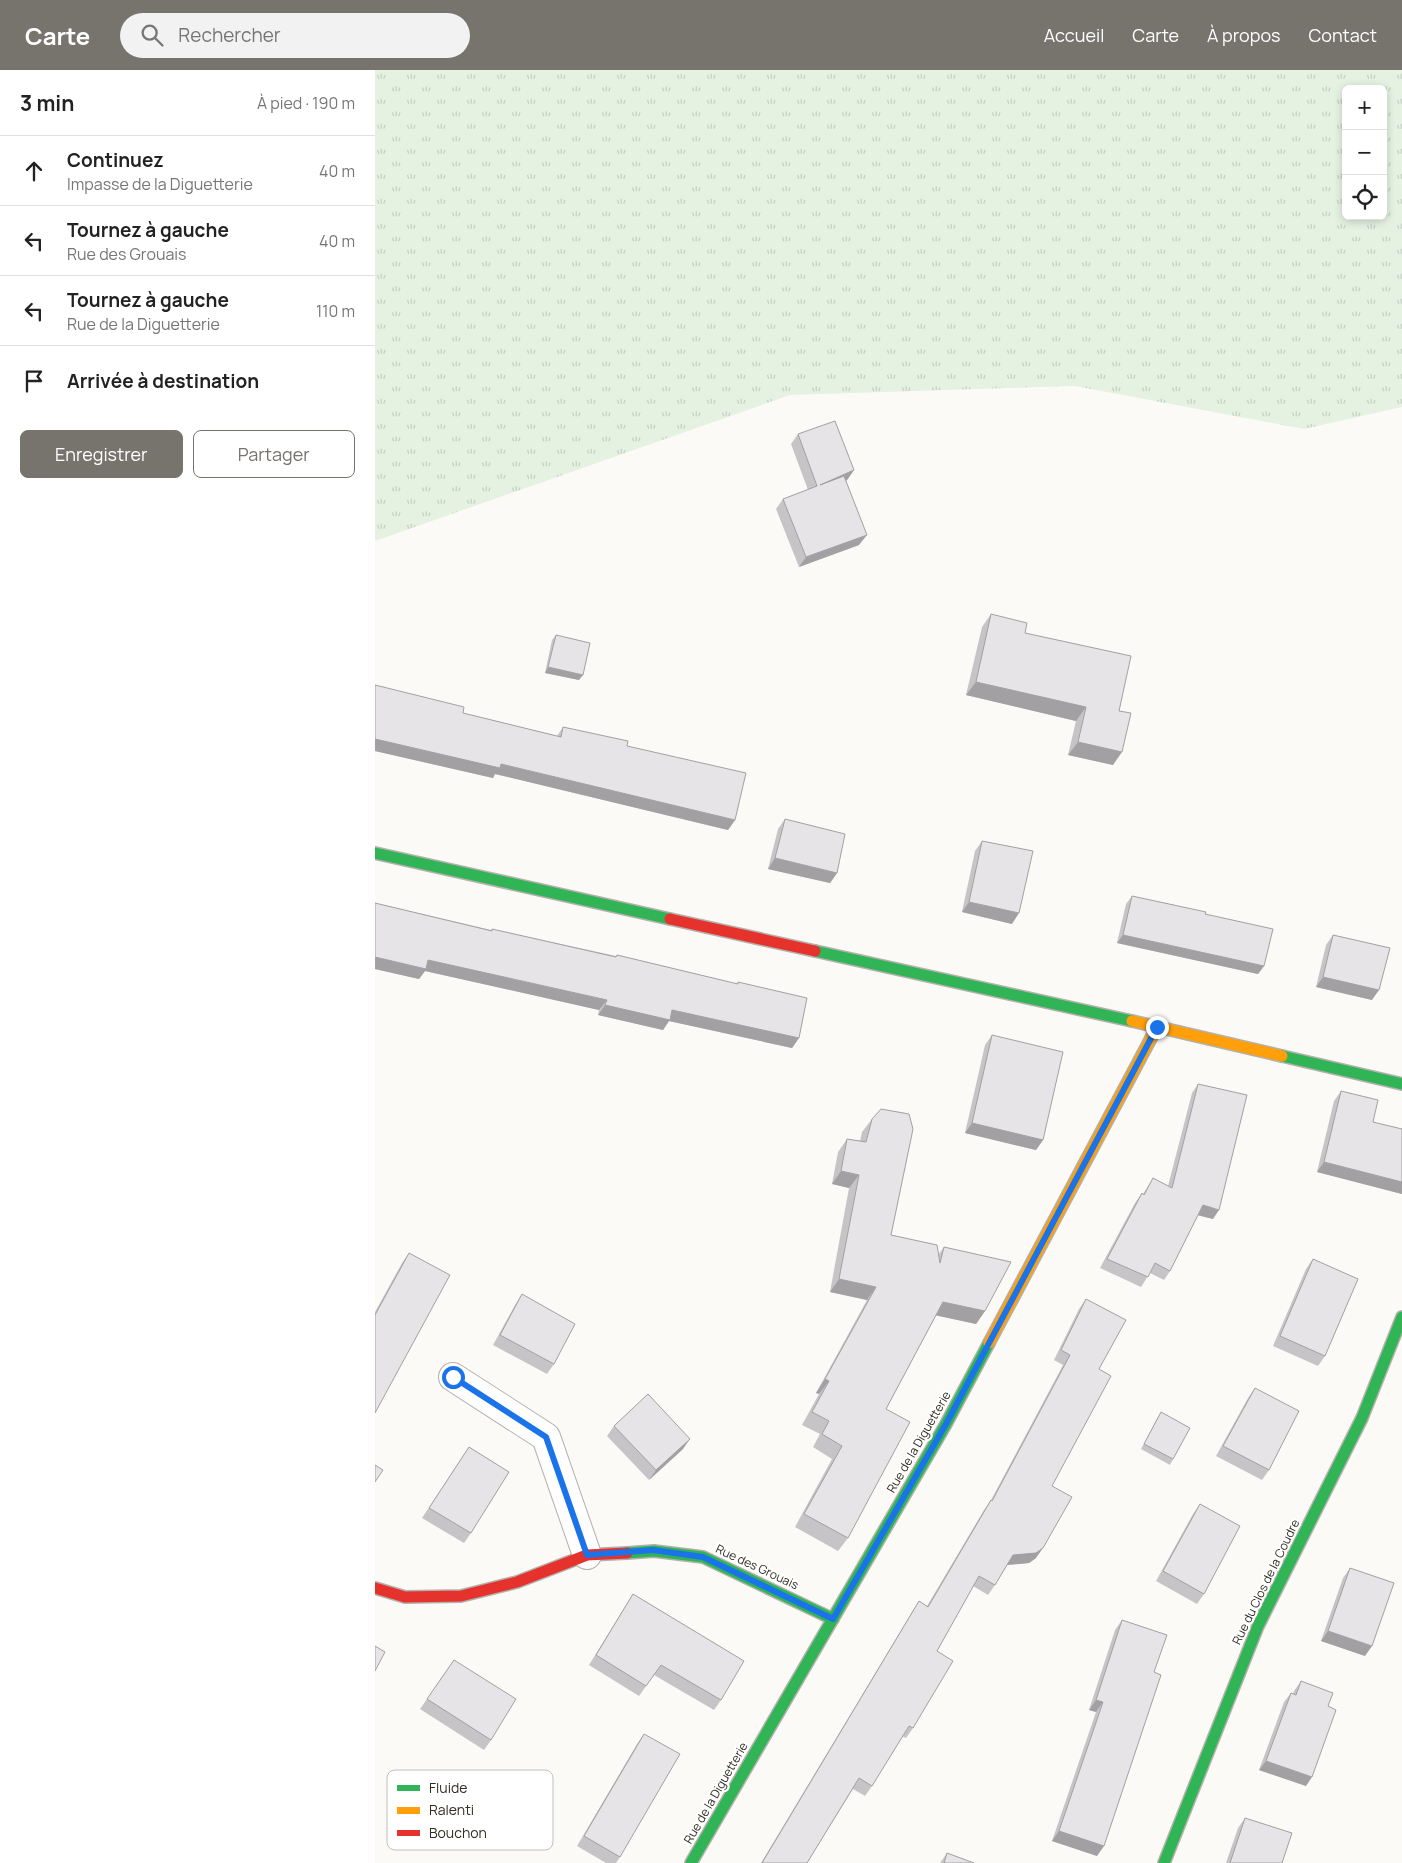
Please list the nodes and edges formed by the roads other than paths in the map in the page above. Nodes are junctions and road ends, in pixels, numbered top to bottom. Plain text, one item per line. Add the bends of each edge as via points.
1 (375, 853) edge
2 (1157, 1027) junction
3 (1402, 1084) edge
4 (1402, 1317) edge
5 (453, 1377) dead end
6 (587, 1555) junction
7 (375, 1588) edge
8 (833, 1619) junction
9 (691, 1863) edge
10 (1164, 1863) edge

1 - 2 street
2 - 3 street
2 - 8 street, Rue de la Diguetterie via 946,1424
4 - 10 street, Rue du Clos de la Coudre via 1362,1418 1258,1626
5 - 6 street via 546,1437
6 - 7 street, Rue des Grouais via 517,1582 461,1596 405,1597
6 - 8 street, Rue des Grouais via 653,1550 703,1557
8 - 9 street, Rue de la Diguetterie

